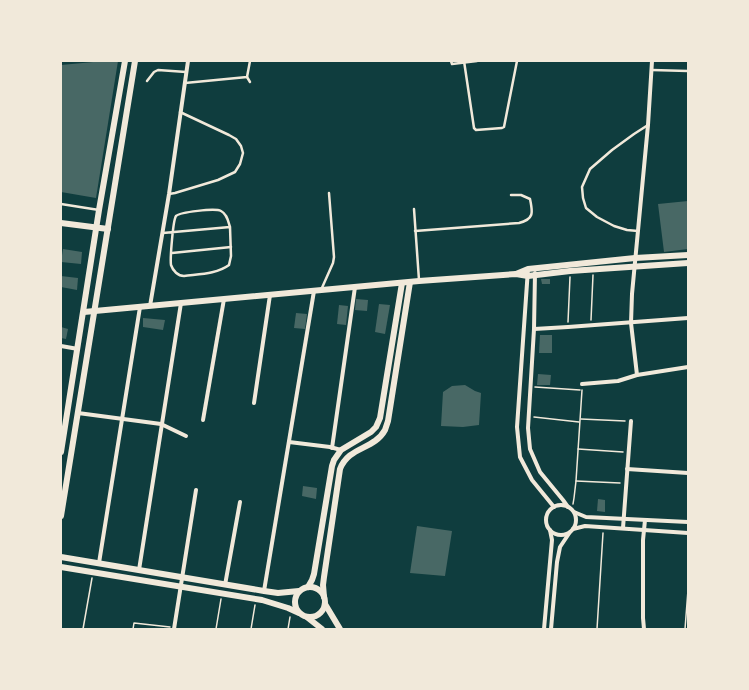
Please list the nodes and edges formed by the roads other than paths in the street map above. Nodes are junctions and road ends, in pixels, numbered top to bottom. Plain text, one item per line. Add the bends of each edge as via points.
1 (125, 61) edge
2 (135, 61) edge
3 (188, 61) edge
4 (250, 61) edge
5 (451, 61) edge
6 (477, 61) edge
7 (518, 61) edge
8 (652, 61) edge
9 (464, 62) edge
10 (651, 70) junction
11 (688, 71) edge
12 (186, 72) junction
13 (247, 77) junction
14 (147, 80) dead end
15 (250, 82) dead end
16 (184, 83) junction
17 (180, 112) junction
18 (648, 125) junction
19 (329, 193) dead end
20 (169, 194) junction
21 (511, 195) dead end
22 (61, 204) edge
23 (414, 209) dead end
24 (99, 210) junction
25 (61, 223) edge
26 (230, 227) junction
27 (97, 228) junction
28 (108, 229) junction
29 (415, 231) junction
30 (638, 231) junction
31 (162, 233) junction
32 (172, 233) junction
33 (230, 247) junction
34 (172, 253) junction
35 (688, 255) edge
36 (635, 258) junction
37 (688, 263) edge
38 (635, 267) junction
39 (535, 268) junction
40 (528, 269) junction
41 (516, 274) junction
42 (535, 275) junction
43 (528, 276) junction
44 (419, 281) junction
45 (402, 282) junction
46 (410, 282) junction
47 (355, 287) junction
48 (321, 290) junction
49 (314, 291) junction
50 (270, 295) junction
51 (224, 299) junction
52 (181, 303) junction
53 (150, 306) junction
54 (140, 307) junction
55 (95, 311) junction
56 (84, 312) junction
57 (688, 318) edge
58 (632, 323) junction
59 (534, 329) junction
60 (61, 346) edge
61 (78, 349) junction
62 (688, 367) edge
63 (637, 375) junction
64 (582, 384) dead end
65 (254, 403) dead end
66 (78, 413) junction
67 (122, 418) junction
68 (203, 420) dead end
69 (631, 421) road end
70 (161, 424) junction
71 (186, 436) dead end
72 (289, 442) junction
73 (332, 448) junction
74 (341, 450) junction
75 (61, 451) edge
76 (72, 452) junction
77 (627, 469) junction
78 (688, 473) edge
79 (196, 490) dead end
80 (240, 502) dead end
81 (554, 507) junction
82 (571, 510) junction
83 (61, 516) edge
84 (624, 518) junction
85 (644, 520) junction
86 (688, 522) edge
87 (623, 528) junction
88 (550, 530) junction
89 (571, 530) junction
90 (644, 530) junction
91 (688, 533) edge
92 (61, 557) edge
93 (550, 561) junction
94 (557, 562) junction
95 (99, 563) junction
96 (61, 567) edge
97 (138, 570) junction
98 (182, 578) junction
99 (225, 585) junction
100 (181, 587) junction
101 (308, 587) junction
102 (299, 591) junction
103 (264, 592) junction
104 (324, 597) junction
105 (325, 604) junction
106 (299, 613) junction
107 (308, 618) junction
108 (175, 628) edge
109 (322, 629) edge
110 (340, 629) edge
111 (544, 629) edge
112 (550, 629) edge
113 (644, 629) edge

1 - 24 street
2 - 28 street
3 - 12 street
4 - 13 lane
5 - 9 lane via 452,64
6 - 9 lane
7 - 9 lane via 504,127 476,130
8 - 10 street
10 - 11 lane
10 - 18 street
12 - 14 lane via 158,70
12 - 16 street
13 - 15 lane
13 - 16 lane
16 - 17 street
17 - 20 street
17 - 20 lane via 236,140 241,146 242,154 235,172 218,180
18 - 30 street
18 - 30 lane via 590,169 582,187 586,208 614,226
19 - 48 lane via 334,258
20 - 31 street
21 - 29 lane via 521,195 530,199 531,217 519,223
22 - 24 lane
23 - 29 lane
24 - 27 street
25 - 27 street
26 - 32 lane
26 - 32 lane via 221,211 188,212 175,217
26 - 33 lane
27 - 28 street
27 - 56 street
28 - 55 street
29 - 44 lane
30 - 36 street
31 - 32 lane
31 - 53 street
32 - 34 lane
33 - 34 lane
33 - 34 lane via 229,265 217,271 184,276 180,276 171,265
35 - 36 street
36 - 38 street
36 - 39 street
37 - 38 street
38 - 42 street
38 - 58 street
39 - 40 street
39 - 42 street
40 - 41 street
40 - 43 street
41 - 43 street
41 - 44 street
42 - 43 street
42 - 59 street
43 - 81 street via 517,428 520,457 532,480
44 - 46 street
45 - 46 street
45 - 47 street
45 - 74 street via 380,418 371,432
46 - 104 street via 388,421 378,438 346,458 340,469 324,577
47 - 48 street
47 - 73 street
48 - 49 street
49 - 50 street
49 - 72 street
50 - 51 street
50 - 65 street
51 - 52 street
51 - 68 street
52 - 53 street
52 - 70 street
53 - 54 street
54 - 55 street
54 - 67 street
55 - 56 street
55 - 66 street
56 - 61 street
57 - 58 street
58 - 59 street
58 - 63 street
59 - 82 street via 528,428 530,449 540,472
60 - 61 street
61 - 75 street
62 - 63 street
63 - 64 street via 618,381
66 - 67 street
66 - 76 street
67 - 70 street
67 - 95 street
69 - 77 street
70 - 71 street
70 - 97 street
72 - 73 street
72 - 103 street
73 - 74 street
74 - 101 street via 332,466 314,574
75 - 76 street
76 - 83 street
77 - 78 street
77 - 84 street
79 - 98 street
80 - 99 street
81 - 82 street via 563,505
81 - 88 street via 546,518
82 - 84 street via 586,517
82 - 89 street via 576,520
84 - 85 street
84 - 87 street
85 - 86 street
85 - 90 street
87 - 89 street via 585,526
87 - 90 street
88 - 89 street via 557,535
88 - 93 street
89 - 94 street via 560,547
90 - 91 street
90 - 113 street
92 - 95 street
93 - 94 street
93 - 111 street
94 - 112 street
95 - 97 street
96 - 100 street
97 - 98 street
98 - 99 street
98 - 100 street
99 - 103 street
100 - 106 street via 256,599
100 - 108 street
101 - 102 street
101 - 104 street via 318,589
102 - 103 street
102 - 106 street via 294,600
104 - 105 street
105 - 107 street via 317,616
105 - 110 street
106 - 107 street
107 - 109 street

